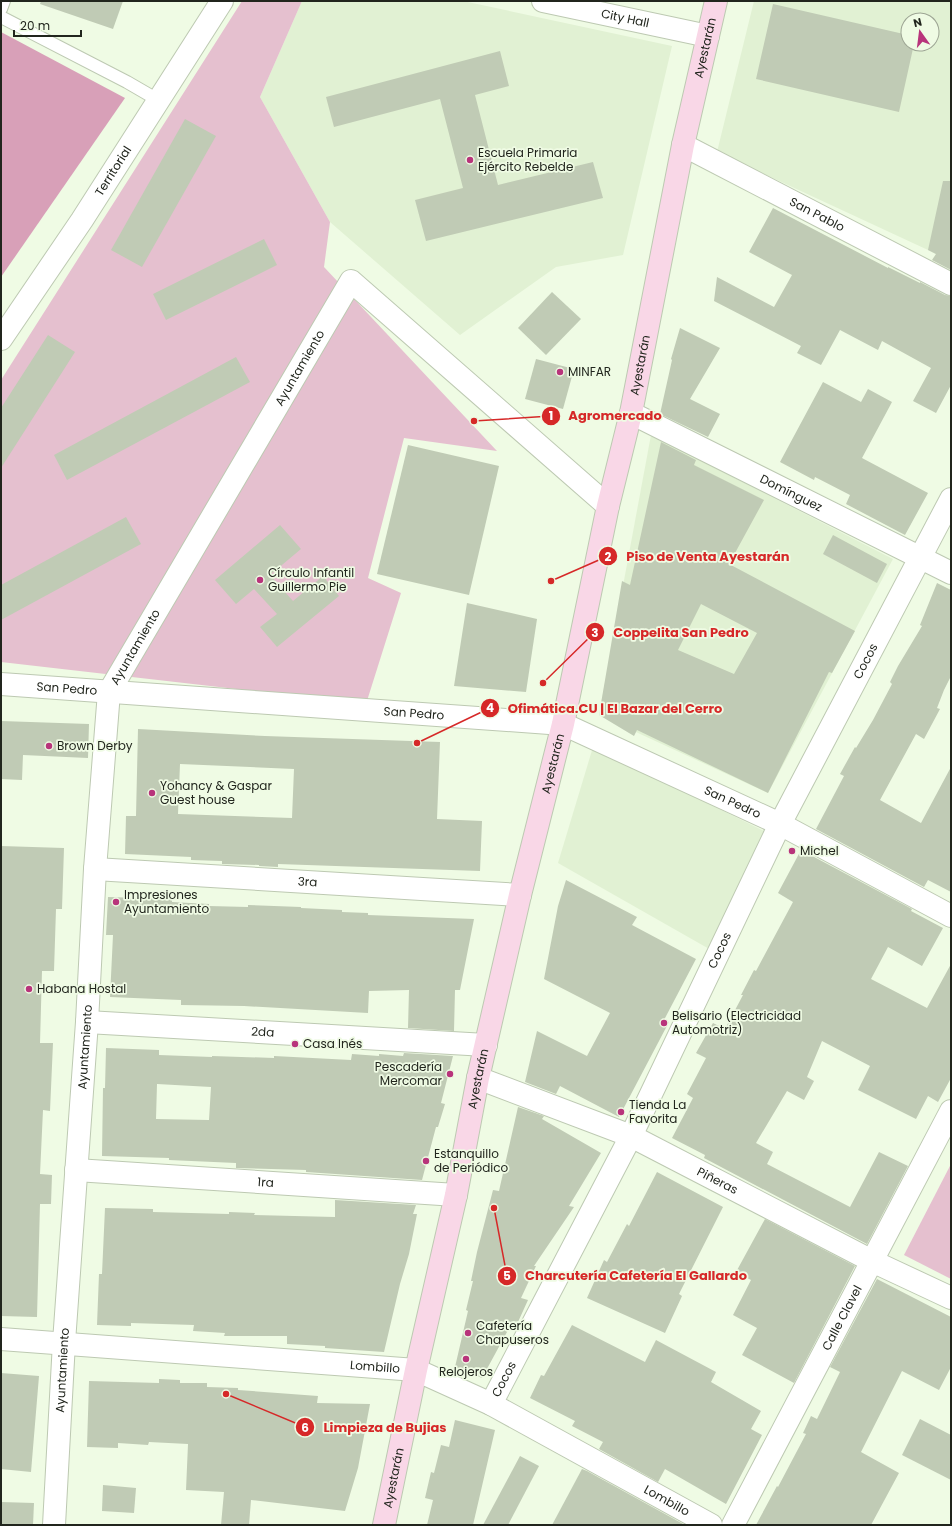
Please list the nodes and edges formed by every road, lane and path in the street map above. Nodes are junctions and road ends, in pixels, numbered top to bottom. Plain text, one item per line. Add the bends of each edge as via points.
1 (4, 1) edge
2 (222, 1) edge
3 (543, 1) edge
4 (716, 1) edge
5 (1, 9) edge
6 (1, 17) edge
7 (708, 36) junction
8 (158, 100) junction
9 (683, 145) junction
10 (951, 284) edge
11 (1, 339) edge
12 (631, 413) junction
13 (951, 499) edge
14 (608, 506) junction
15 (921, 558) junction
16 (951, 573) edge
17 (1, 684) edge
18 (109, 692) junction
19 (563, 724) junction
20 (780, 824) junction
21 (95, 869) junction
22 (520, 895) junction
23 (951, 916) edge
24 (87, 1022) junction
25 (486, 1045) junction
26 (478, 1078) junction
27 (951, 1111) edge
28 (631, 1136) junction
29 (76, 1170) junction
30 (456, 1195) junction
31 (872, 1261) junction
32 (951, 1298) edge
33 (1, 1339) edge
34 (64, 1342) junction
35 (416, 1370) junction
36 (491, 1404) junction
37 (54, 1525) edge
38 (384, 1525) edge
39 (711, 1525) edge
40 (733, 1525) edge

1 - 5 lane
2 - 8 street, Territorial
3 - 7 street, City Hall
4 - 7 main road, Ayestarán
6 - 8 lane
7 - 9 main road, Ayestarán
8 - 11 street, Territorial via 82,220
9 - 10 street, San Pablo
9 - 12 main road, Ayestarán
12 - 14 main road, Ayestarán
12 - 15 street, Domínguez
13 - 15 street, Cocos
14 - 18 street, Ayuntamiento via 350,281
14 - 19 main road, Ayestarán
15 - 16 street, Domínguez
15 - 20 street, Cocos
17 - 18 street, San Pedro
18 - 19 street, San Pedro
18 - 21 street, Ayuntamiento
19 - 20 street, San Pedro
19 - 22 main road, Ayestarán
20 - 23 street, San Pedro
20 - 28 street, Cocos
21 - 22 street, 3ra
21 - 24 street, Ayuntamiento
22 - 25 main road, Ayestarán
24 - 25 street, 2da
24 - 29 street, Ayuntamiento
25 - 26 main road, Ayestarán
26 - 28 street, Piñeras
26 - 30 main road, Ayestarán
27 - 31 street, Calle Clavel
28 - 31 street, Piñeras
28 - 36 street, Cocos
29 - 30 street, 1ra
29 - 34 street, Ayuntamiento
30 - 35 main road, Ayestarán
31 - 32 street, Piñeras
31 - 40 street, Calle Clavel
33 - 34 street, Lombillo
34 - 35 street, Lombillo
34 - 37 street, Ayuntamiento
35 - 36 street, Lombillo
35 - 38 main road, Ayestarán
36 - 39 street, Lombillo

